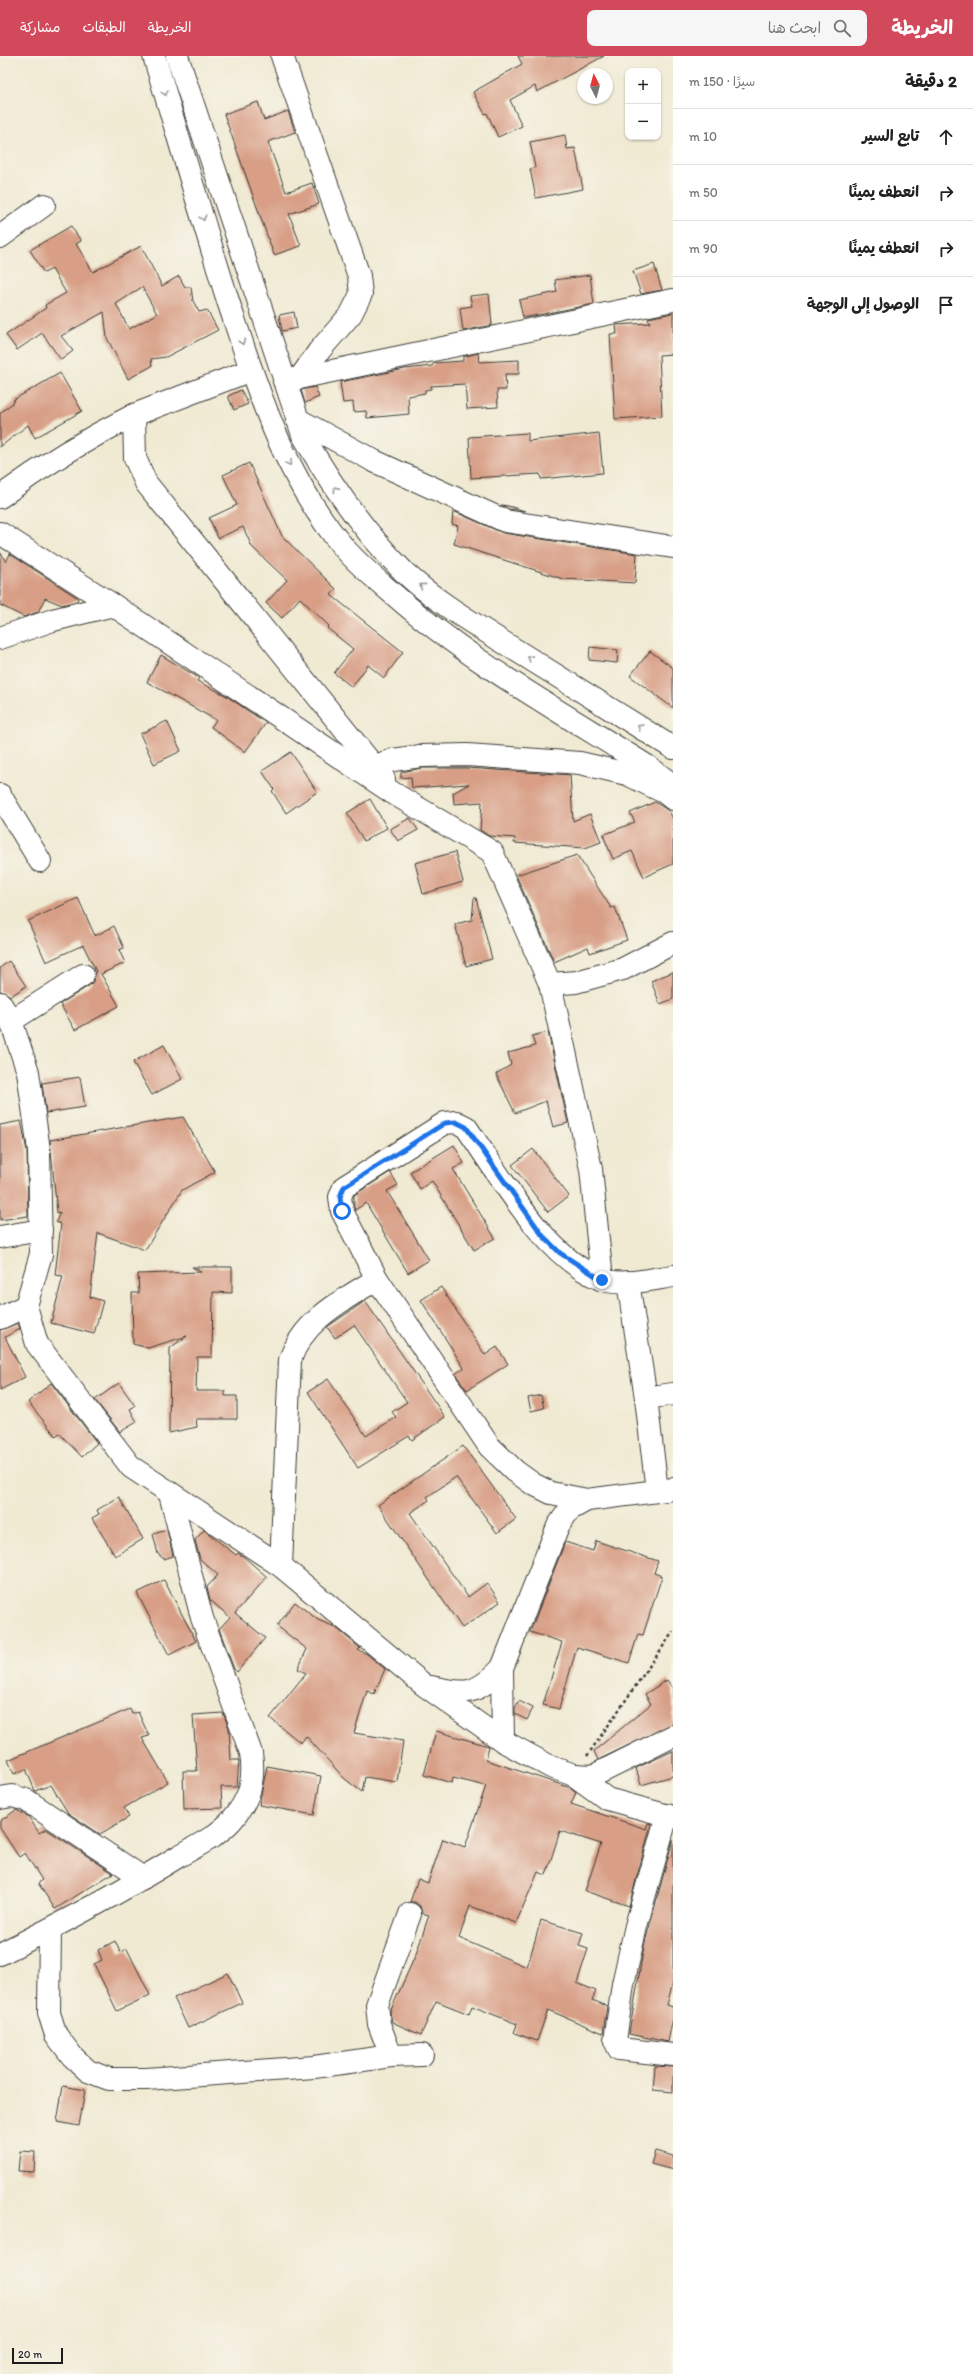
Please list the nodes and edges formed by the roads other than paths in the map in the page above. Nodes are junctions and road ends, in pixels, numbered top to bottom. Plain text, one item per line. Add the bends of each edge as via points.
1 (154, 56) edge
2 (177, 56) edge
3 (282, 56) edge
4 (44, 204) dead end
5 (0, 237) edge
6 (673, 300) edge
7 (251, 370) junction
8 (292, 380) junction
9 (134, 416) junction
10 (297, 419) junction
11 (0, 497) edge
12 (0, 533) edge
13 (673, 547) edge
14 (113, 605) junction
15 (0, 638) edge
16 (673, 748) edge
17 (368, 768) junction
18 (673, 785) edge
19 (0, 795) edge
20 (673, 799) edge
21 (40, 861) dead end
22 (673, 943) edge
23 (83, 975) dead end
24 (550, 984) junction
25 (0, 1003) edge
26 (11, 1021) junction
27 (41, 1230) junction
28 (0, 1237) edge
29 (673, 1276) edge
30 (377, 1279) junction
31 (602, 1280) junction
32 (628, 1282) junction
33 (26, 1306) junction
34 (0, 1318) edge
35 (673, 1394) edge
36 (646, 1398) junction
37 (665, 1490) edge
38 (170, 1494) junction
39 (587, 1500) junction
40 (282, 1566) junction
41 (502, 1668) junction
42 (424, 1685) junction
43 (673, 1736) edge
44 (503, 1741) junction
45 (574, 1775) junction
46 (0, 1798) edge
47 (670, 1816) edge
48 (144, 1878) junction
49 (410, 1914) dead end
50 (50, 1930) junction
51 (0, 1954) edge
52 (422, 2055) dead end
53 (673, 2055) edge
54 (391, 2056) junction

1 -> 7 street
2 - 8 street
3 - 8 street via 359,276 361,294 351,314
4 - 5 street
6 - 8 street
7 - 9 street
7 -> 18 street via 281,448 302,489 346,550 418,617 469,654 648,766
8 - 10 street
9 - 11 street via 85,440 36,470
9 - 17 street via 135,458 146,483
10 - 13 street via 374,461 505,521
16 -> 10 street via 462,616 407,574 374,540 325,474
12 - 14 street
14 - 15 street via 53,620
14 - 17 street
17 - 20 street via 393,760 421,756 580,763 627,774
17 - 24 street via 393,793 492,852
19 - 21 street
22 - 24 street via 623,969 576,982
23 - 26 street
24 - 31 street via 592,1169
25 - 26 street
26 - 27 street via 28,1072 38,1150
27 - 28 street
27 - 33 street via 41,1254
29 - 32 street
30 - 31 street via 342,1211 340,1197 344,1187 445,1123 456,1122 466,1127 543,1236 560,1253
30 - 39 street via 489,1446 533,1484 551,1493
30 - 40 street via 313,1322 294,1347 290,1360
31 - 32 street
32 - 36 street
33 - 34 street
33 - 38 street via 36,1344 131,1467
35 - 36 street
36 - 37 street
37 - 39 street
38 - 40 street
38 - 48 street via 202,1618 244,1732 254,1772 250,1790 242,1807 231,1821 217,1833
39 - 41 street via 569,1510 558,1526
40 - 42 street
41 - 42 street via 487,1683 469,1692 453,1692
41 - 44 street
42 - 44 street
43 - 45 street via 593,1776
44 - 45 street via 551,1767
45 - 47 street via 607,1800
46 - 48 street via 12,1796 26,1800
47 - 53 street via 636,1926 623,1984 615,2041 619,2049
48 - 50 street
49 - 54 street via 377,2004 378,2024
50 - 51 street
50 - 54 street via 49,2013 56,2035 88,2071 109,2079 146,2079 314,2067
52 - 54 street

